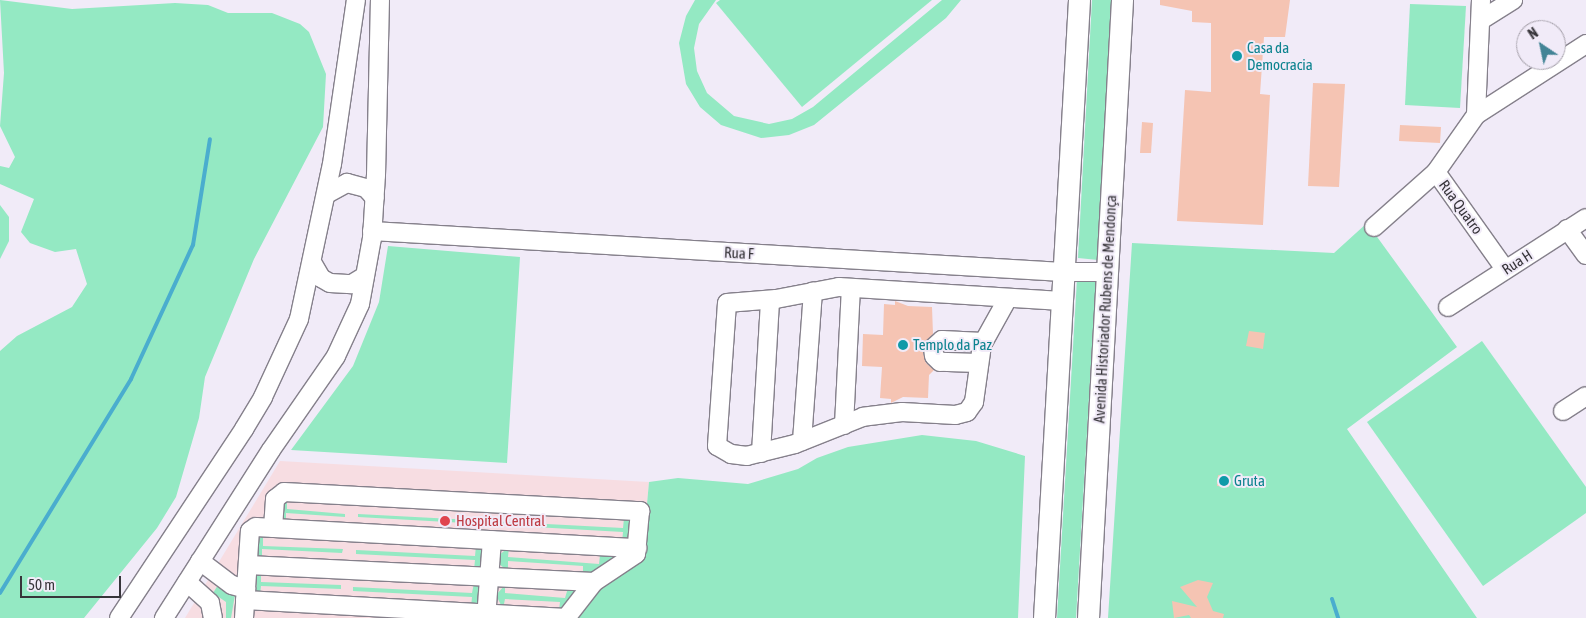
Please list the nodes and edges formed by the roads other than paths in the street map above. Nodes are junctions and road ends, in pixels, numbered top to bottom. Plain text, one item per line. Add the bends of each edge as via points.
1 (356, 0) edge
2 (380, 0) edge
3 (1079, 0) edge
4 (1122, 0) edge
5 (1481, 0) edge
6 (1513, 0) edge
7 (1481, 20) junction
8 (1586, 44) edge
9 (1476, 115) junction
10 (1436, 172) junction
11 (327, 194) junction
12 (375, 198) junction
13 (1586, 218) edge
14 (1374, 227) dead end
15 (1567, 229) junction
16 (372, 231) junction
17 (1586, 255) edge
18 (313, 264) junction
19 (1505, 269) junction
20 (1063, 272) junction
21 (1107, 272) junction
22 (365, 276) junction
23 (850, 288) junction
24 (813, 290) junction
25 (1008, 298) junction
26 (770, 300) junction
27 (1062, 301) junction
28 (1448, 307) dead end
29 (983, 342) junction
30 (978, 363) junction
31 (1586, 396) edge
32 (1563, 411) dead end
33 (844, 425) junction
34 (802, 442) junction
35 (761, 453) junction
36 (273, 528) junction
37 (492, 540) junction
38 (637, 548) junction
39 (200, 561) junction
40 (248, 565) junction
41 (489, 576) junction
42 (187, 582) junction
43 (594, 582) junction
44 (245, 594) junction
45 (486, 616) edge
46 (119, 618) edge
47 (164, 618) edge
48 (213, 618) edge
49 (244, 618) edge
50 (566, 618) edge
51 (1044, 618) edge
52 (1088, 618) edge

1 - 11 street
2 - 12 street
3 - 20 main road
4 - 21 main road, Avenida Historiador Rubens de Mendonça
5 - 7 street
6 - 7 street
7 - 9 street
8 - 9 street
9 - 10 street, Rua Quatro
10 - 14 street
10 - 19 street, Rua Quatro
11 - 12 street via 347,183 366,188
11 - 18 street
12 - 16 street
13 - 15 street, Rua H
15 - 17 street
15 - 19 street, Rua H
16 - 20 street, Rua F
16 - 22 street
18 - 22 street via 321,278 330,283 352,284
18 - 46 street via 299,319 263,397
19 - 28 street, Rua H
20 - 21 street, Rua F
20 - 27 main road
21 - 52 main road, Avenida Historiador Rubens de Mendonça
22 - 39 street via 360,304 336,356
23 - 24 street
23 - 25 street
23 - 33 street
24 - 26 street
24 - 34 street
25 - 27 street
25 - 29 street
26 - 35 street
26 - 35 street via 727,303 717,442 721,450 731,454
27 - 51 main road
29 - 30 street
29 - 30 street via 942,340 933,348 934,356 940,362
30 - 33 street via 974,402 967,412 882,414
31 - 32 street
33 - 34 street
34 - 35 street
36 - 37 street
36 - 38 street via 274,499 284,492 640,511
36 - 40 street via 256,527 251,530
37 - 38 street
37 - 41 street
38 - 43 street via 636,554
39 - 42 street
39 - 44 street
40 - 41 street
40 - 44 street
41 - 43 street
41 - 45 street
42 - 47 street
42 - 48 street via 210,603
43 - 50 street
44 - 45 street
44 - 49 street
45 - 50 street

